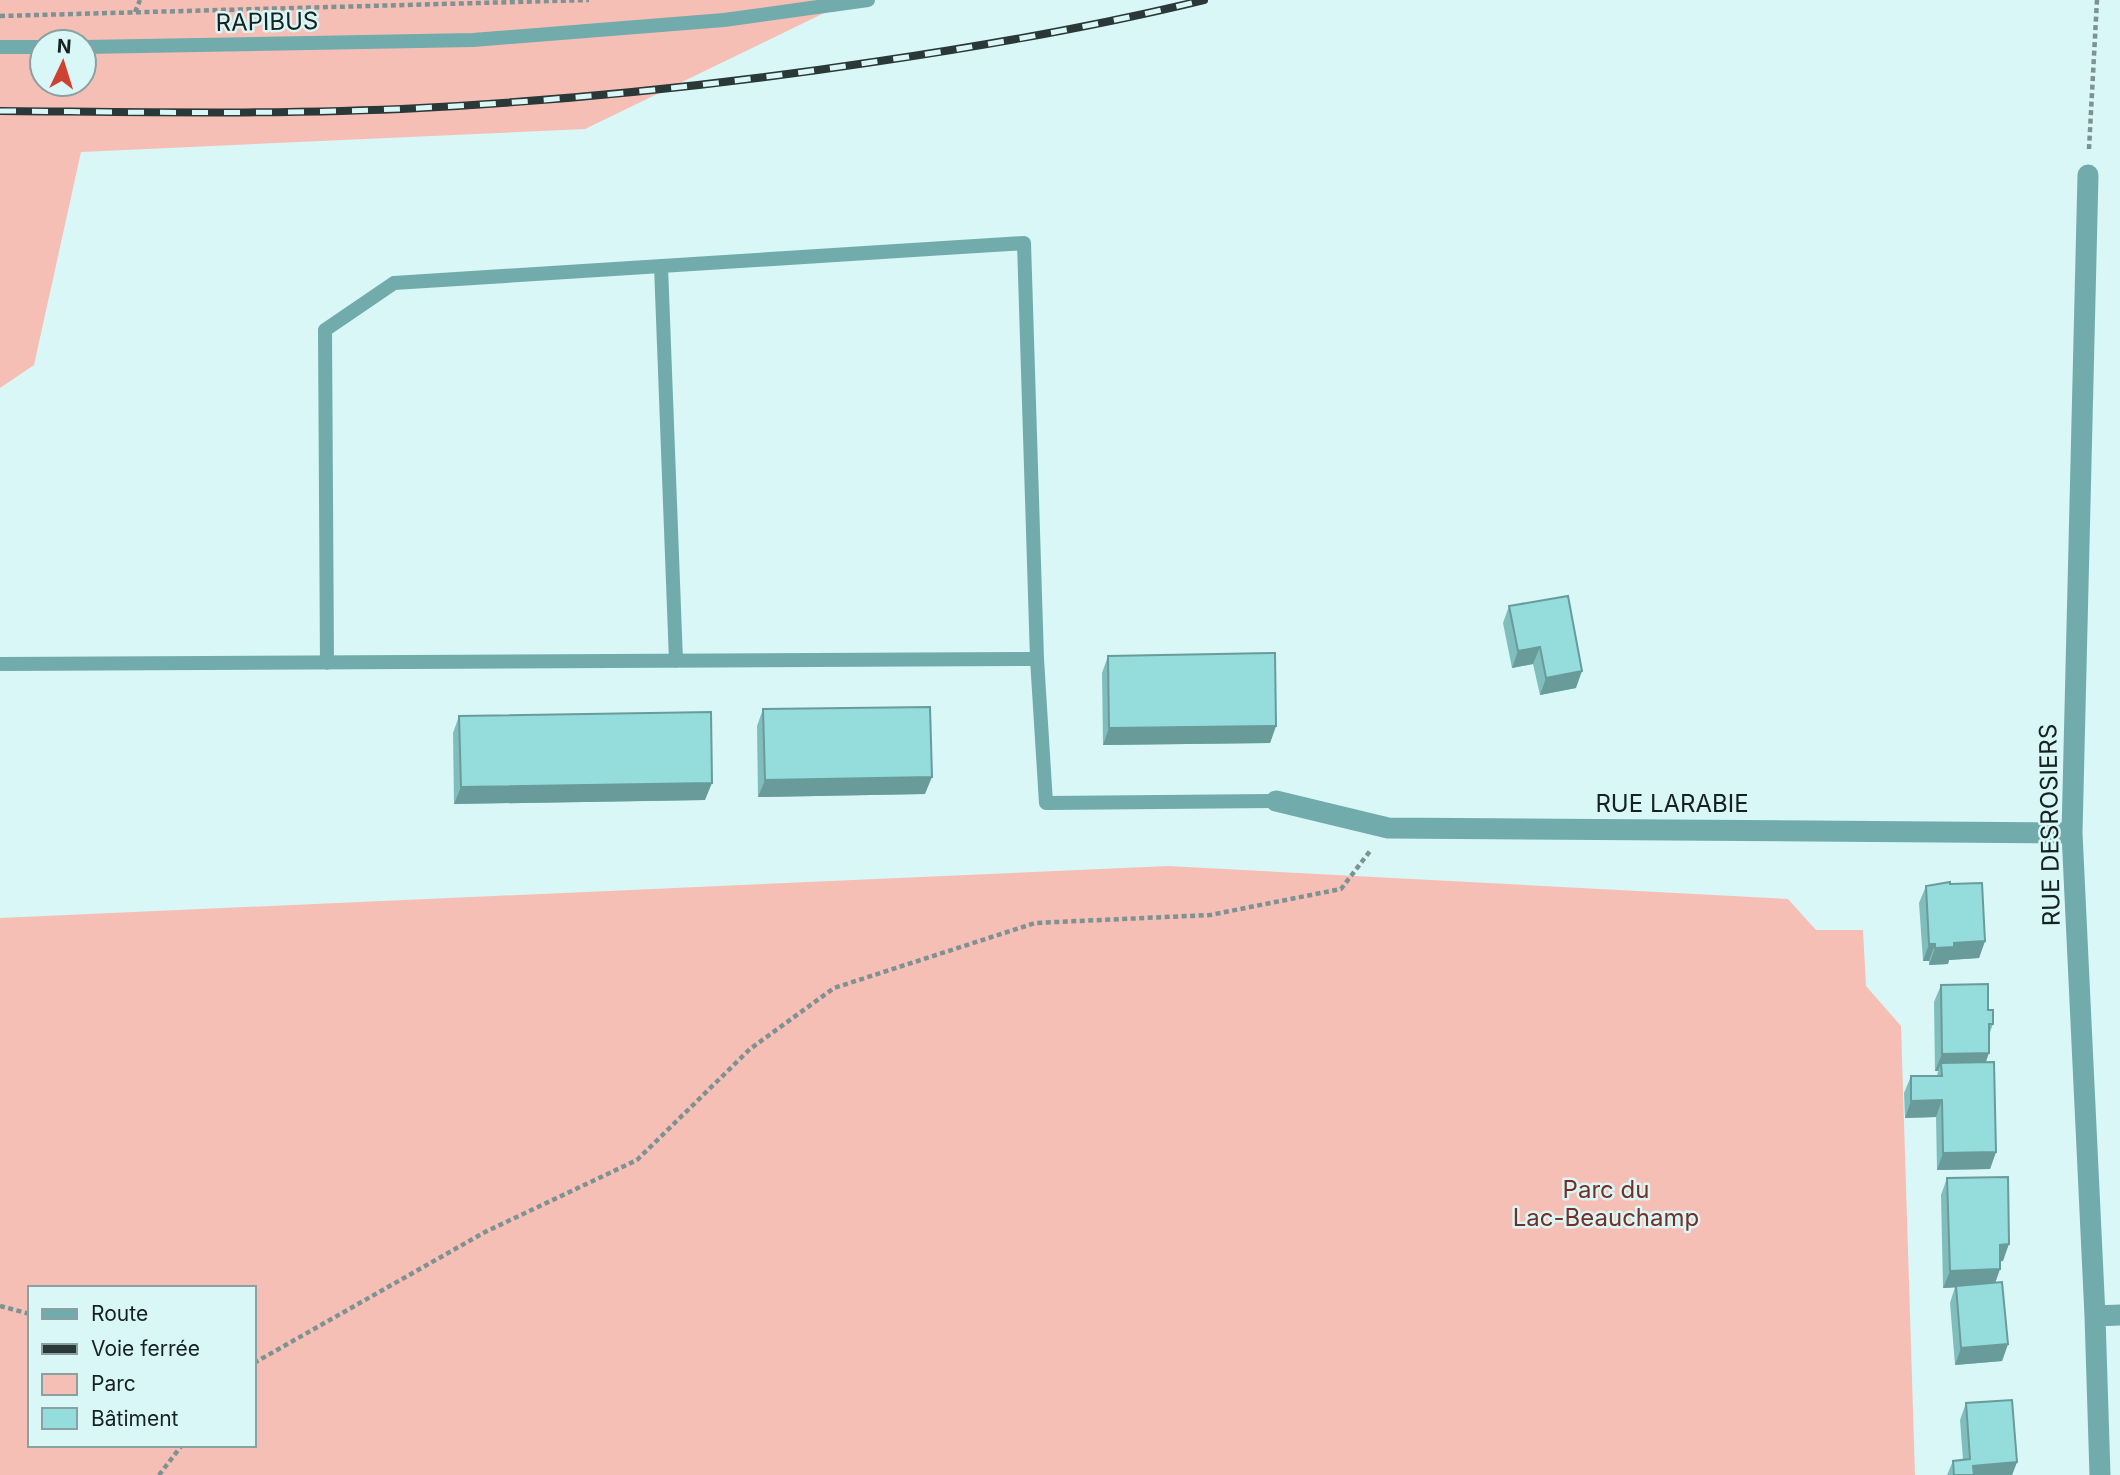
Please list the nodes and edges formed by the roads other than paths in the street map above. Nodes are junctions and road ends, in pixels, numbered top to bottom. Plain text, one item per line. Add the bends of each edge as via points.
1 (868, 0) edge
2 (0, 47) edge
3 (28, 47) edge
4 (98, 47) edge
5 (2088, 175) road end
6 (660, 266) junction
7 (1037, 659) junction
8 (676, 661) junction
9 (327, 663) junction
10 (0, 664) edge
11 (1276, 801) joint
12 (2072, 833) junction
13 (2120, 1315) edge
14 (2095, 1316) junction
15 (2099, 1475) edge

1 - 4 lane, RAPIBUS via 724,20 473,40
2 - 3 lane
5 - 12 street, RUE DESROSIERS
6 - 7 lane via 1024,243
6 - 8 lane
6 - 9 lane via 394,283 325,330
7 - 8 lane
7 - 11 lane via 1046,803
8 - 9 lane
9 - 10 lane
11 - 12 street, RUE LARABIE via 1388,828
12 - 14 street, RUE DESROSIERS
13 - 14 street
14 - 15 street, RUE DESROSIERS

